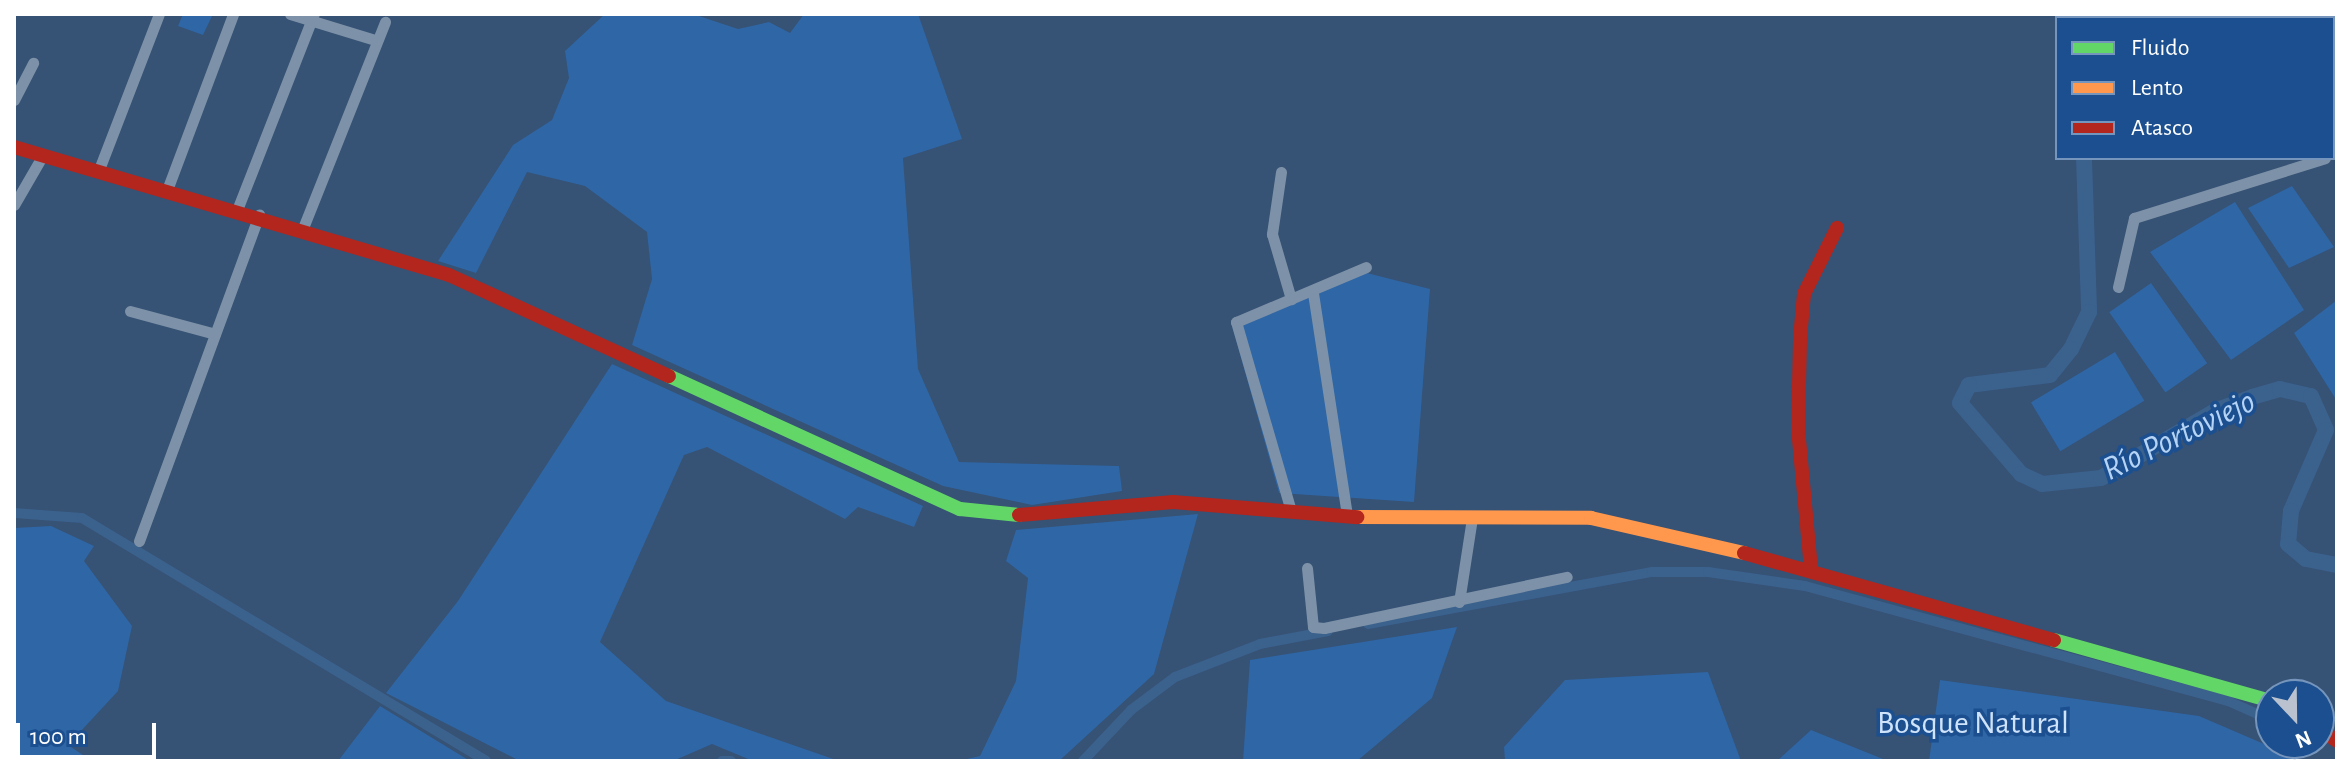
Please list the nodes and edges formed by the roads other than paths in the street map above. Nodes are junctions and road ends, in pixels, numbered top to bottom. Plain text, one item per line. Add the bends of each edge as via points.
1 (159, 14) edge
2 (233, 14) edge
3 (290, 14) edge
4 (312, 17) edge
5 (385, 22) dead end
6 (375, 40) junction
7 (33, 63) dead end
8 (14, 100) edge
9 (14, 147) edge
10 (43, 155) junction
11 (2319, 160) edge
12 (98, 172) junction
13 (1281, 172) dead end
14 (167, 190) junction
15 (14, 205) edge
16 (237, 210) junction
17 (259, 214) junction
18 (303, 228) junction
19 (1837, 228) dead end
20 (1366, 267) dead end
21 (2118, 287) dead end
22 (1313, 293) junction
23 (1291, 299) junction
24 (130, 311) dead end
25 (215, 334) junction
26 (1291, 511) junction
27 (1347, 516) junction
28 (1472, 518) junction
29 (139, 541) dead end
30 (1307, 568) dead end
31 (1811, 569) junction
32 (1567, 577) dead end
33 (1459, 602) junction
34 (2255, 696) edge

1 - 12 street
2 - 14 street
3 - 4 street
4 - 6 street
4 - 16 street
5 - 6 street
6 - 18 street
7 - 8 street
9 - 10 street
10 - 12 street
10 - 15 street
11 - 21 street via 2134,218
12 - 14 street
13 - 23 street via 1272,234
14 - 16 street
16 - 17 street
17 - 18 street
17 - 25 street
18 - 26 street via 449,275 960,509 1034,516 1173,502
19 - 31 street via 1804,294 1800,338 1798,429
20 - 22 street
22 - 23 street
22 - 27 street
23 - 26 street via 1236,322
24 - 25 street
25 - 29 street
26 - 27 street
27 - 28 street
28 - 31 street via 1643,525
28 - 33 street
30 - 33 street via 1313,627
31 - 34 street
32 - 33 street

